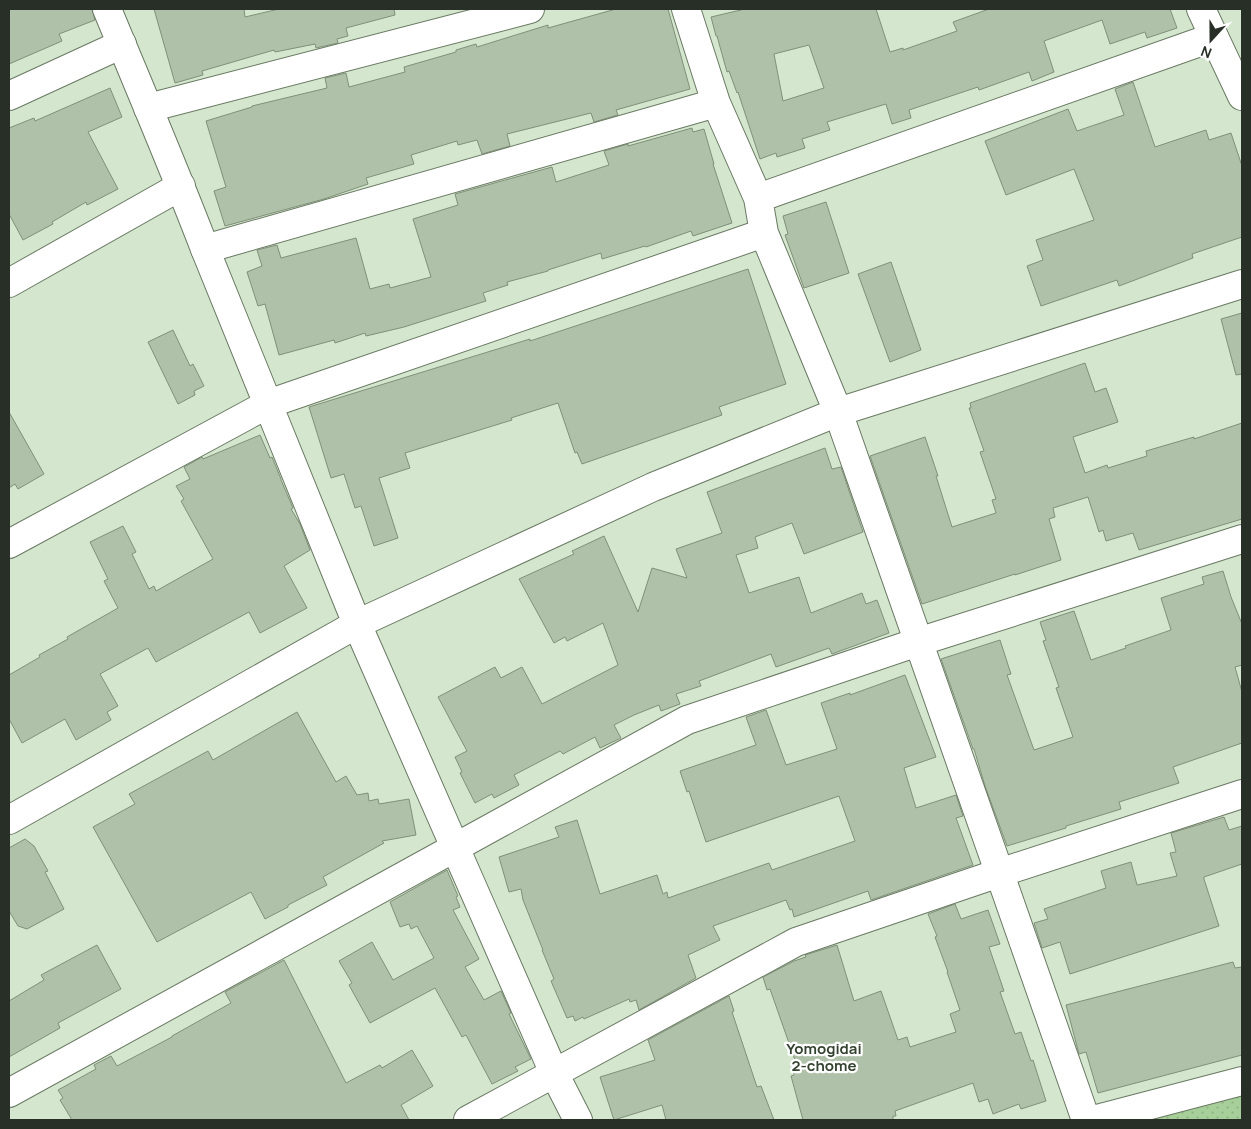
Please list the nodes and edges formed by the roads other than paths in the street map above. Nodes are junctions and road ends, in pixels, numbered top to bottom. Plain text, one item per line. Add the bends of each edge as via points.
1 (107, 9) edge
2 (530, 9) edge
3 (686, 9) edge
4 (1200, 9) edge
5 (1214, 37) junction
6 (122, 44) junction
7 (9, 96) edge
8 (1242, 96) edge
9 (716, 104) junction
10 (148, 108) junction
11 (181, 186) junction
12 (758, 198) junction
13 (764, 233) junction
14 (205, 249) junction
15 (9, 283) edge
16 (1242, 284) edge
17 (268, 404) junction
18 (838, 412) junction
19 (1242, 539) edge
20 (9, 544) edge
21 (357, 624) junction
22 (918, 642) junction
23 (1242, 794) edge
24 (9, 820) edge
25 (455, 848) junction
26 (999, 873) junction
27 (554, 1073) junction
28 (1242, 1081) edge
29 (9, 1094) edge
30 (468, 1120) edge
31 (578, 1120) edge
32 (1086, 1120) edge
33 (1093, 1120) edge

1 - 6 street
2 - 10 street
3 - 9 street
4 - 5 street
5 - 8 street
5 - 12 street
6 - 7 street
6 - 10 street
9 - 12 street
9 - 14 street
10 - 11 street
11 - 14 street
11 - 15 street
12 - 13 street
13 - 17 street
13 - 18 street
14 - 17 street
16 - 18 street
17 - 20 street
17 - 21 street
18 - 21 street via 654,487
18 - 22 street
19 - 22 street
21 - 24 street
21 - 25 street
22 - 25 street via 687,720
22 - 26 street
23 - 26 street
25 - 27 street
25 - 29 street
26 - 27 street via 796,942
26 - 32 street
27 - 30 street
27 - 31 street
28 - 33 street

